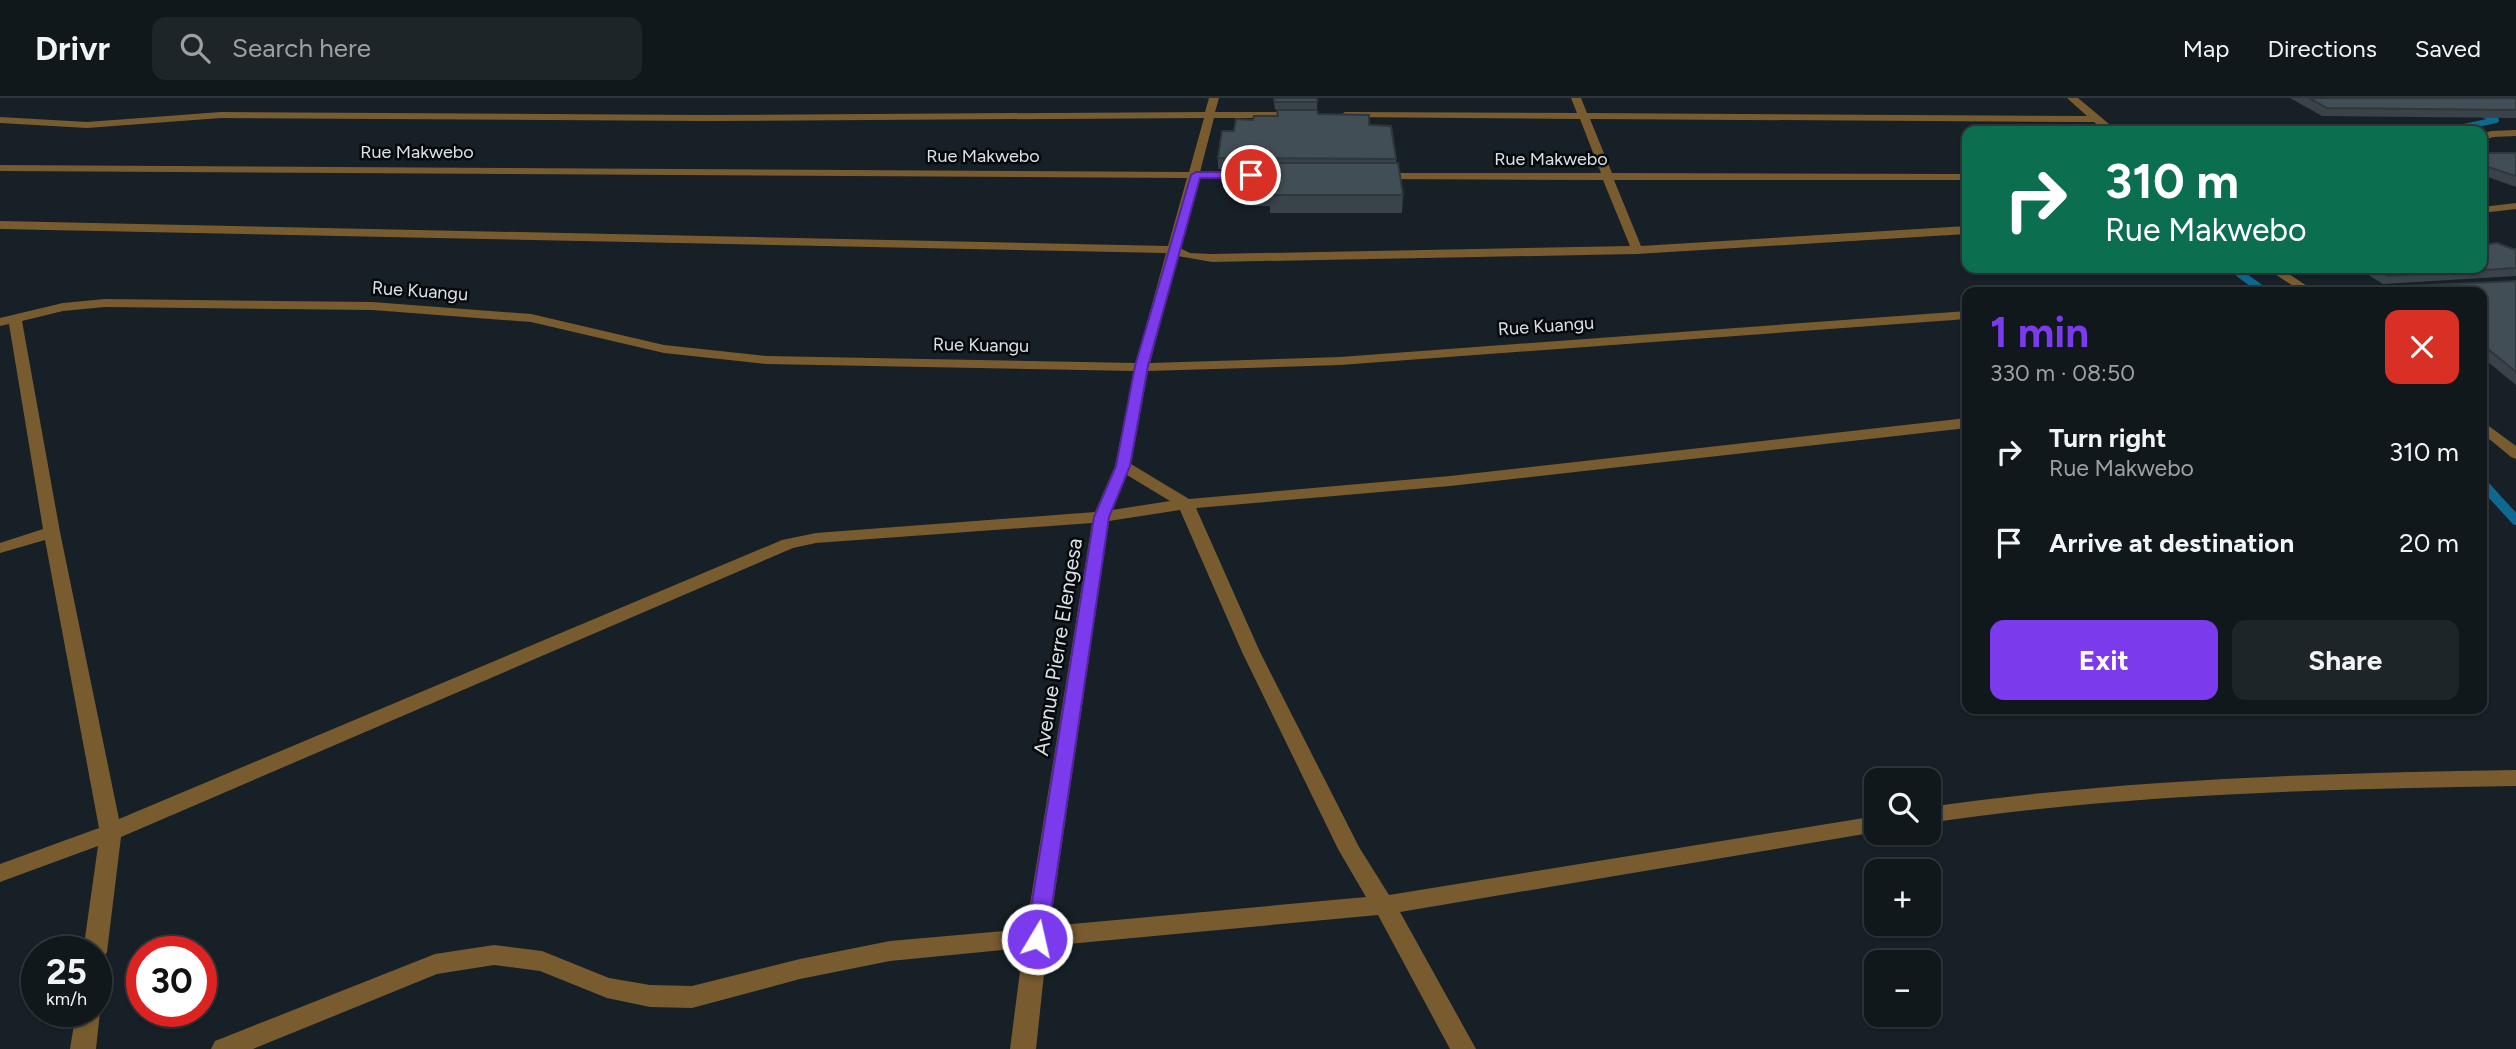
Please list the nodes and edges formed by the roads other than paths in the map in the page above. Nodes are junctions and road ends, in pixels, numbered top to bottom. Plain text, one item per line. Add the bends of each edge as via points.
1 (1214, 98) edge
2 (1576, 98) edge
3 (2072, 98) edge
4 (1211, 114) junction
5 (1308, 115) edge
6 (1336, 115) edge
7 (1586, 117) junction
8 (2098, 119) junction
9 (0, 120) edge
10 (2106, 126) edge
11 (2516, 134) edge
12 (2487, 136) edge
13 (0, 169) edge
14 (1196, 175) junction
15 (1278, 175) edge
16 (1361, 176) edge
17 (1608, 176) junction
18 (1962, 177) edge
19 (2516, 206) edge
20 (2487, 209) edge
21 (0, 225) edge
22 (1962, 230) edge
23 (1174, 250) junction
24 (1637, 250) junction
25 (2280, 273) edge
26 (2302, 287) edge
27 (1962, 315) edge
28 (7, 319) edge
29 (1142, 366) junction
30 (1962, 424) edge
31 (2487, 430) edge
32 (2516, 454) edge
33 (1123, 466) junction
34 (1186, 504) junction
35 (1101, 517) junction
36 (52, 532) junction
37 (0, 548) edge
38 (2516, 778) edge
39 (1941, 814) edge
40 (1864, 826) edge
41 (111, 831) junction
42 (0, 873) edge
43 (1384, 905) junction
44 (97, 936) edge
45 (1037, 939) junction
46 (86, 1027) edge
47 (83, 1049) edge
48 (225, 1049) edge
49 (1023, 1049) edge
50 (1463, 1049) edge

1 - 4 street, Avenue Pierre Elengesa
2 - 7 street
3 - 8 street
4 - 5 street
4 - 9 street via 221,115 105,124
4 - 14 street, Avenue Pierre Elengesa
6 - 7 street
7 - 8 street
7 - 17 street
8 - 10 street
11 - 12 street
13 - 14 street, Rue Makwebo
14 - 15 street, Rue Makwebo
14 - 23 street, Avenue Pierre Elengesa
16 - 17 street, Rue Makwebo
17 - 18 street, Rue Makwebo
17 - 24 street
19 - 20 street
21 - 23 street
22 - 24 street
23 - 24 street via 1212,258
23 - 29 street, Avenue Pierre Elengesa
25 - 26 street
27 - 29 street, Rue Kuangu via 1340,361
28 - 29 street, Rue Kuangu via 105,303 372,306 531,318 664,349 766,360
28 - 36 street
29 - 33 street, Avenue Pierre Elengesa
30 - 34 street via 1450,481
31 - 32 street
33 - 34 street
33 - 35 street, Avenue Pierre Elengesa
34 - 35 street
34 - 43 street via 1257,664 1364,877
35 - 41 street via 844,535 788,544
35 - 45 street, Avenue Pierre Elengesa
36 - 37 street
36 - 41 street
38 - 39 street via 2316,781 2127,791
40 - 43 street
41 - 42 street
41 - 44 street
43 - 45 street
43 - 50 street
45 - 48 street via 890,951 692,997 607,988 542,961 494,955 435,964
45 - 49 street, Avenue Pierre Elengesa
46 - 47 street

